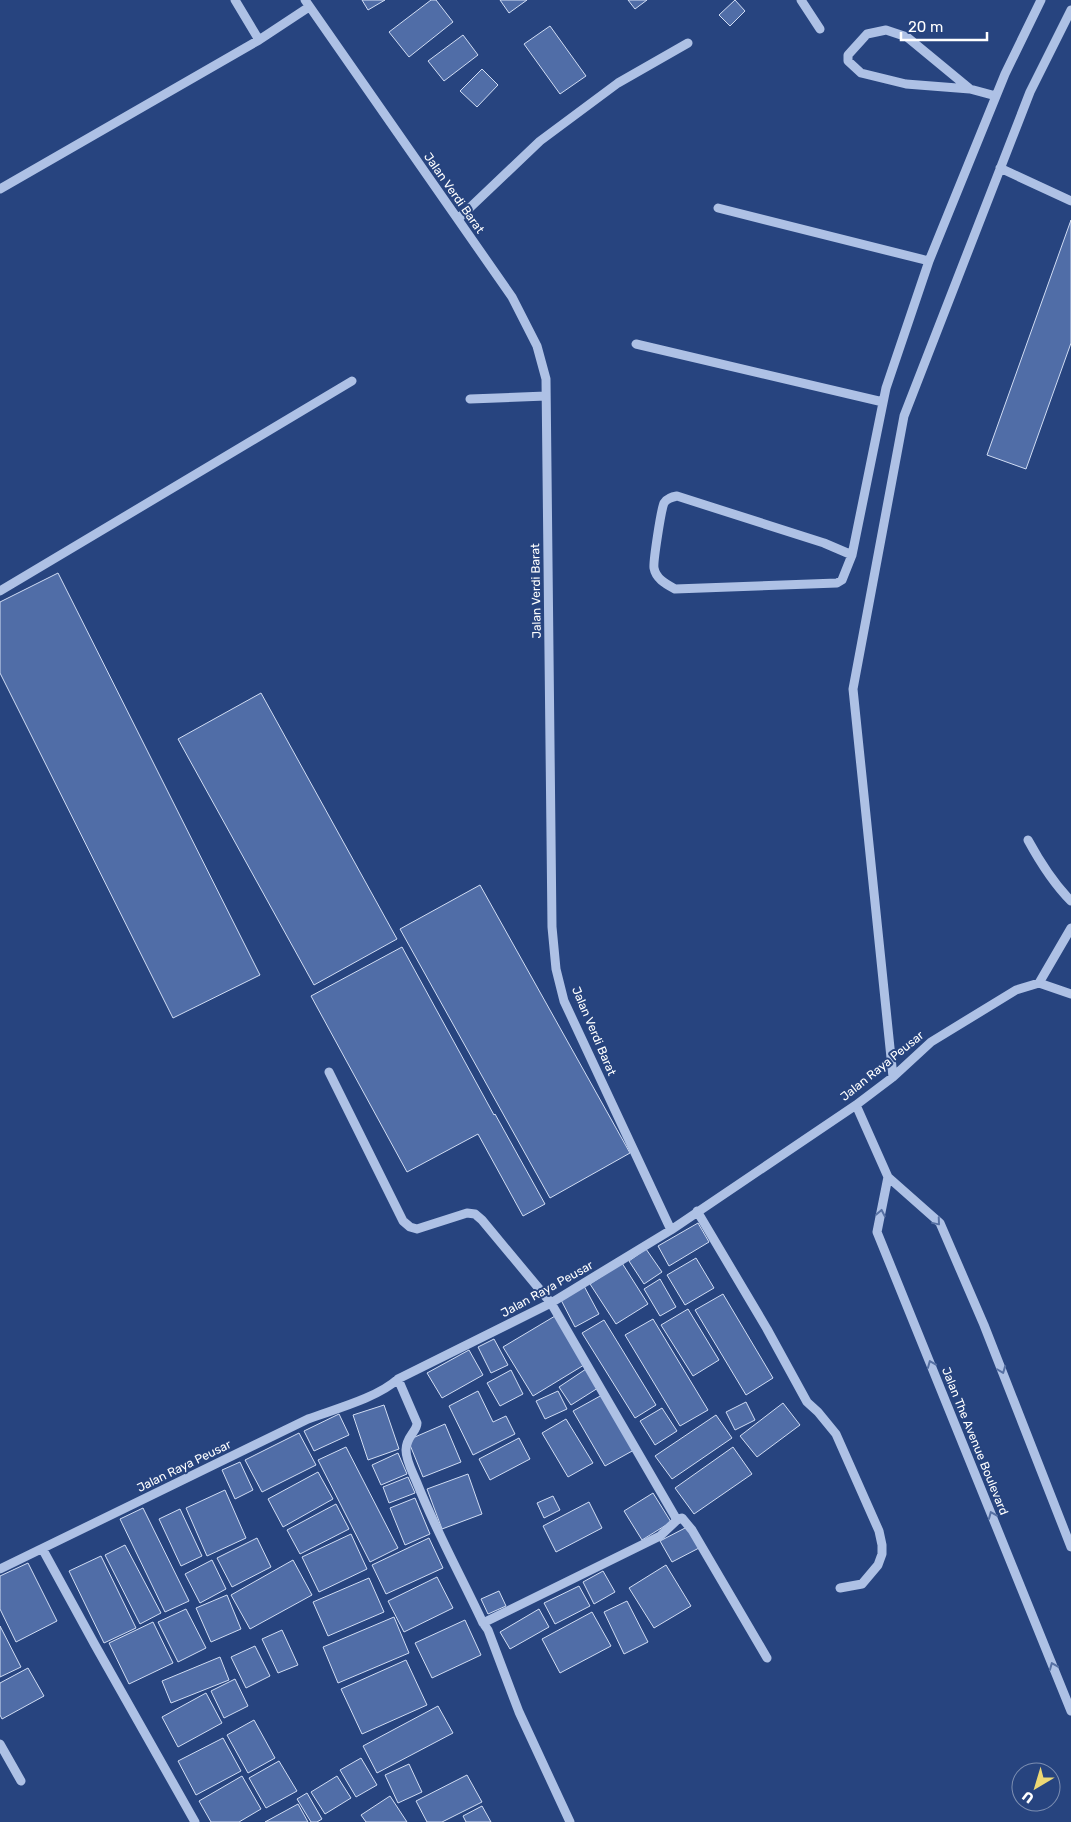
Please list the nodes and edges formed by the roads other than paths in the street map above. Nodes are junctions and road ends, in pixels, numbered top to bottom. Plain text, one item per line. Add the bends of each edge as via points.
1 (236, 0) edge
2 (801, 0) edge
3 (1041, 0) edge
4 (307, 4) edge
5 (1071, 10) edge
6 (820, 29) dead end
7 (260, 40) junction
8 (688, 43) dead end
9 (970, 89) junction
10 (996, 96) junction
11 (1000, 168) junction
12 (0, 189) edge
13 (1071, 201) edge
14 (718, 208) dead end
15 (458, 219) junction
16 (929, 260) junction
17 (636, 344) dead end
18 (352, 381) dead end
19 (546, 396) junction
20 (470, 399) dead end
21 (883, 402) junction
22 (852, 555) junction
23 (0, 591) edge
24 (1028, 840) dead end
25 (1071, 901) edge
26 (1071, 928) edge
27 (1038, 983) junction
28 (1071, 994) edge
29 (329, 1072) dead end
30 (893, 1077) junction
31 (856, 1105) junction
32 (888, 1177) junction
33 (697, 1211) junction
34 (671, 1230) junction
35 (551, 1304) junction
36 (398, 1379) junction
37 (677, 1520) junction
38 (1071, 1547) edge
39 (43, 1550) junction
40 (0, 1570) edge
41 (840, 1588) dead end
42 (483, 1623) junction
43 (767, 1658) dead end
44 (1071, 1711) edge
45 (0, 1744) edge
46 (21, 1781) dead end
47 (195, 1822) edge
48 (570, 1822) edge

1 - 7 street
2 - 6 street
3 - 10 street
4 - 7 street
4 - 15 street, Jalan Verdi Barat
5 - 11 street via 1030,92
7 - 12 street
8 - 15 street via 618,84 540,141
9 - 9 street via 906,84 861,73 848,61 848,55 867,34 886,30 907,37
9 - 10 street
10 - 16 street
11 - 13 street
11 - 30 street via 904,416 853,689
14 - 16 street
15 - 19 street, Jalan Verdi Barat via 512,297 537,346 546,378
16 - 21 street
17 - 21 street
18 - 23 street
19 - 20 street
19 - 34 street, Jalan Verdi Barat via 552,927 556,969 564,1001
21 - 22 street
22 - 22 street via 842,580 837,583 675,589 661,581 654,568 665,501 677,496
24 - 25 street via 1043,867
26 - 27 street
27 - 28 street
27 - 30 street, Jalan Raya Peusar via 1016,990 931,1042
29 - 35 street via 403,1221 417,1229 467,1213 475,1214
30 - 31 street, Jalan Raya Peusar
31 - 32 street
31 - 33 street, Jalan Raya Peusar
32 -> 38 street via 940,1223 984,1325
44 -> 32 street, Jalan The Avenue Boulevard via 877,1232
33 - 34 street, Jalan Raya Peusar
33 - 41 street via 807,1402 836,1434 878,1531 882,1554 878,1565 862,1584
34 - 35 street, Jalan Raya Peusar
35 - 36 street, Jalan Raya Peusar
35 - 37 street
36 - 39 street, Jalan Raya Peusar via 358,1400 308,1419
36 - 42 street via 418,1426 408,1438 408,1459 431,1518
37 - 42 street via 660,1536
37 - 43 street via 682,1518 692,1530
39 - 40 street, Jalan Raya Peusar
39 - 47 street
42 - 48 street via 519,1712
45 - 46 street

